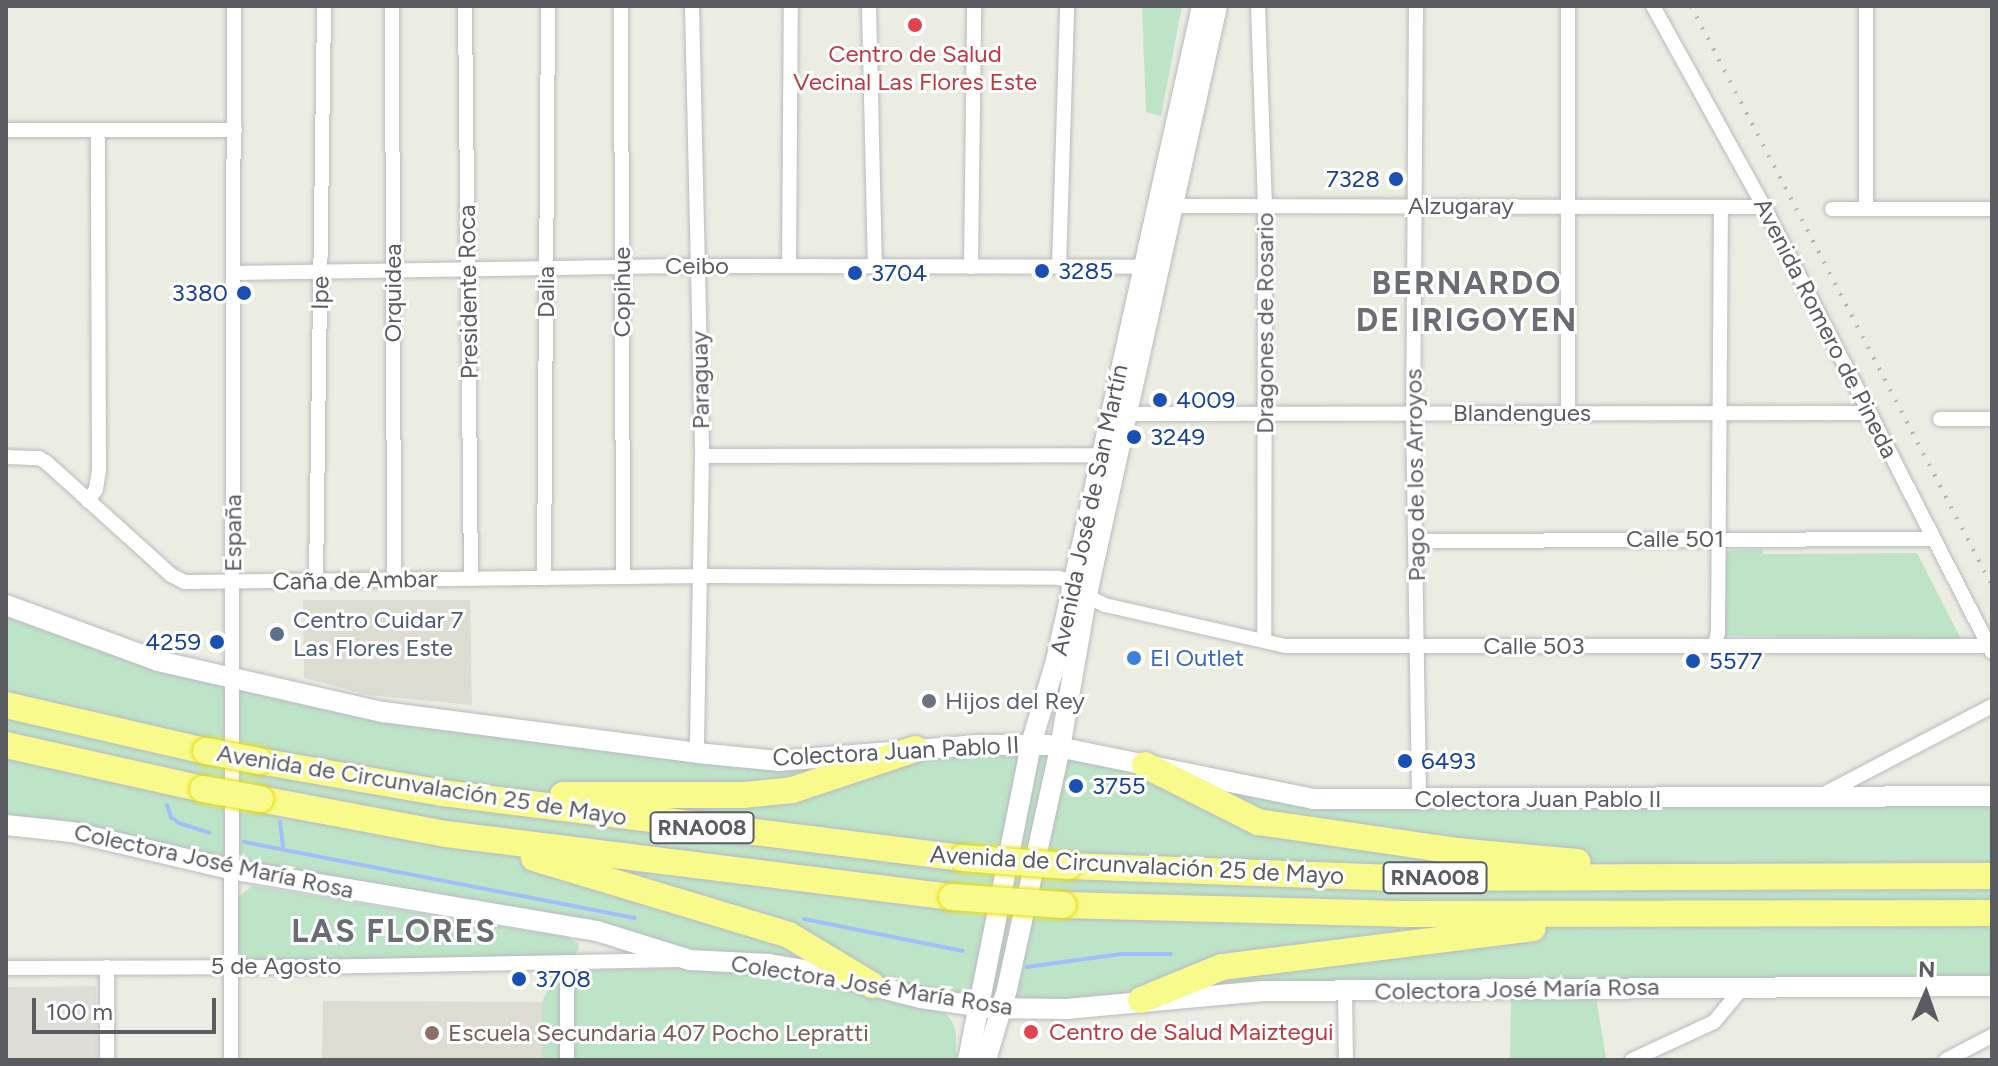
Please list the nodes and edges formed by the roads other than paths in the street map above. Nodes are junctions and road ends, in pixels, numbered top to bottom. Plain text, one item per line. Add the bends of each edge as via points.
1 (234, 6) edge
2 (324, 6) edge
3 (392, 6) edge
4 (465, 6) edge
5 (548, 6) edge
6 (621, 6) edge
7 (692, 6) edge
8 (791, 6) edge
9 (869, 6) edge
10 (974, 6) edge
11 (1067, 6) edge
12 (1202, 6) edge
13 (1217, 6) edge
14 (1258, 6) edge
15 (1416, 6) edge
16 (1568, 6) edge
17 (1653, 6) edge
18 (1866, 6) edge
19 (6, 130) edge
20 (98, 130) junction
21 (235, 130) junction
22 (1165, 206) junction
23 (1265, 206) junction
24 (1415, 206) junction
25 (1569, 206) junction
26 (1721, 207) junction
27 (1764, 207) junction
28 (1832, 209) dead end
29 (1866, 209) junction
30 (1992, 209) edge
31 (875, 265) junction
32 (698, 266) junction
33 (789, 266) junction
34 (622, 267) junction
35 (971, 267) junction
36 (1059, 267) junction
37 (1151, 267) junction
38 (546, 268) junction
39 (467, 269) junction
40 (393, 270) junction
41 (320, 271) junction
42 (234, 273) junction
43 (1413, 413) junction
44 (1568, 413) junction
45 (1721, 413) junction
46 (1870, 413) junction
47 (1127, 414) junction
48 (1266, 414) junction
49 (1940, 419) dead end
50 (1992, 419) edge
51 (1110, 455) junction
52 (702, 456) junction
53 (6, 457) edge
54 (88, 501) junction
55 (1718, 539) junction
56 (1933, 539) junction
57 (1416, 541) junction
58 (702, 576) junction
59 (623, 577) junction
60 (544, 578) junction
61 (471, 579) junction
62 (394, 580) junction
63 (316, 581) junction
64 (232, 582) junction
65 (1080, 588) junction
66 (6, 605) edge
67 (1264, 641) junction
68 (1417, 646) junction
69 (1715, 646) junction
70 (1990, 650) edge
71 (233, 678) junction
72 (6, 705) edge
73 (1992, 706) edge
74 (1031, 744) junction
75 (6, 745) edge
76 (1060, 748) junction
77 (915, 749) junction
78 (697, 753) junction
79 (1145, 765) junction
80 (443, 793) junction
81 (1821, 796) junction
82 (1992, 796) edge
83 (1419, 800) junction
84 (6, 825) edge
85 (446, 834) junction
86 (230, 869) junction
87 (1992, 876) edge
88 (1802, 878) junction
89 (1992, 913) edge
90 (1664, 914) junction
91 (690, 960) junction
92 (567, 962) junction
93 (107, 967) junction
94 (229, 967) junction
95 (6, 968) edge
96 (872, 985) junction
97 (1744, 986) junction
98 (1992, 986) edge
99 (1345, 992) junction
100 (1141, 1000) junction
101 (978, 1006) junction
102 (1001, 1009) junction
103 (1992, 1036) edge
104 (107, 1060) edge
105 (231, 1060) edge
106 (567, 1060) edge
107 (968, 1060) edge
108 (986, 1060) edge
109 (1346, 1060) edge
110 (1632, 1060) edge
111 (1946, 1060) edge

1 - 21 street, España
2 - 41 street, Ipe
3 - 40 street, Orquidea
4 - 39 street, Presidente Roca
5 - 38 street, Dalia
6 - 34 street, Copihue
7 - 32 street, Paraguay
8 - 33 street
9 - 31 street
10 - 35 street
11 - 36 street
12 - 22 main road, Avenida José de San Martín
13 - 22 main road, Avenida José de San Martín
14 - 23 street, Dragones de Rosario
15 - 24 street, Pago de los Arroyos
16 - 25 street
17 - 27 street, Avenida Romero de Pineda
18 - 29 street
19 - 20 street
20 - 21 street
20 - 54 street via 99,471
21 - 42 street, España
22 - 23 street, Alzugaray
22 - 37 main road, Avenida José de San Martín
23 - 24 street, Alzugaray
23 - 48 street, Dragones de Rosario
24 - 25 street, Alzugaray
24 - 43 street, Pago de los Arroyos
25 - 26 street, Alzugaray
25 - 44 street
26 - 27 street, Alzugaray
26 - 45 street
27 - 46 street, Avenida Romero de Pineda
28 - 29 street
29 - 30 street
31 - 33 street, Ceibo
31 - 35 street, Ceibo
32 - 33 street, Ceibo
32 - 34 street, Ceibo
32 - 52 street, Paraguay
34 - 38 street, Ceibo
34 - 59 street, Copihue
35 - 36 street, Ceibo
36 - 37 street, Ceibo
37 - 47 main road, Avenida José de San Martín
37 - 51 main road, Avenida José de San Martín
38 - 39 street, Ceibo
38 - 60 street, Dalia
39 - 40 street, Ceibo
39 - 61 street, Presidente Roca
40 - 41 street, Ceibo
40 - 62 street, Orquidea
41 - 42 street, Ceibo
41 - 63 street, Ipe
42 - 64 street, España
43 - 44 street, Blandengues
43 - 48 street, Blandengues
43 - 57 street, Pago de los Arroyos
44 - 45 street, Blandengues
45 - 46 street, Blandengues
45 - 55 street
46 - 56 street, Avenida Romero de Pineda
47 - 48 street, Blandengues
47 - 51 main road, Avenida José de San Martín
48 - 67 street, Dragones de Rosario
49 - 50 street
51 - 52 street
51 - 65 main road, Avenida José de San Martín
52 - 58 street, Paraguay
53 - 54 street, Caña de Ambar via 39,458
54 - 64 street, Caña de Ambar via 179,580
55 - 56 street, Calle 501
55 - 57 street, Calle 501
55 - 69 street
56 - 70 street, Avenida Romero de Pineda
57 - 68 street, Pago de los Arroyos
58 - 59 street, Caña de Ambar
58 - 65 street, Caña de Ambar via 1059,578
58 - 78 street, Paraguay
59 - 60 street, Caña de Ambar
60 - 61 street, Caña de Ambar
61 - 62 street, Caña de Ambar
62 - 63 street, Caña de Ambar
63 - 64 street, Caña de Ambar
64 - 71 street, España
65 - 67 street, Calle 503 via 1105,605
65 - 74 main road, Avenida José de San Martín
65 - 76 main road, Avenida José de San Martín
66 - 71 main road, Colectora Juan Pablo II via 158,661
67 - 68 street, Calle 503 via 1285,646
68 - 69 street, Calle 503
68 - 83 street, Pago de los Arroyos
69 - 70 street, Calle 503
71 - 78 main road, Colectora Juan Pablo II via 383,712
71 - 86 street, España
72 - 80 highway, Avenida de Circunvalación 25 de Mayo / RNA008, bridge via 206,751
73 - 81 street
74 - 76 main road, Colectora Juan Pablo II
74 - 77 main road, Colectora Juan Pablo II
74 - 101 main road, Avenida José de San Martín
75 - 85 highway, Avenida de Circunvalación 25 de Mayo / RNA008, bridge via 203,789
76 - 79 main road, Colectora Juan Pablo II
76 - 102 main road, Avenida José de San Martín
77 - 78 main road, Colectora Juan Pablo II via 778,761
77 - 80 highway via 792,790 744,795
79 - 83 main road, Colectora Juan Pablo II via 1313,799
79 - 88 highway, RNA008 via 1258,822 1306,831 1486,854
80 - 88 highway, Avenida de Circunvalación 25 de Mayo / RNA008, bridge via 962,858 1069,866 1396,878
81 - 82 main road, Colectora Juan Pablo II
81 - 83 main road, Colectora Juan Pablo II
84 - 86 main road, Colectora José María Rosa via 72,832
85 - 90 highway, Avenida de Circunvalación 25 de Mayo / RNA008, bridge via 952,897 1063,905
85 - 96 highway via 789,935
86 - 91 main road, Colectora José María Rosa via 597,931
86 - 94 street, España
87 - 88 highway, Avenida de Circunvalación 25 de Mayo / RNA008
89 - 90 highway, Avenida de Circunvalación 25 de Mayo / RNA008
90 - 100 highway via 1222,967
91 - 92 street, 5 de Agosto
91 - 96 main road, Colectora José María Rosa via 769,964
92 - 94 street, 5 de Agosto
92 - 106 street
93 - 94 street, 5 de Agosto
93 - 95 street, 5 de Agosto
93 - 104 street
94 - 105 street, España
96 - 101 main road, Colectora José María Rosa
97 - 98 main road, Colectora José María Rosa
97 - 99 main road, Colectora José María Rosa
97 - 110 street via 1714,1022
99 - 100 main road, Colectora José María Rosa via 1263,991
99 - 109 street
100 - 102 main road, Colectora José María Rosa via 1066,1009
101 - 102 main road, Colectora José María Rosa
101 - 107 main road, Avenida José de San Martín
102 - 108 main road, Avenida José de San Martín
103 - 111 street

